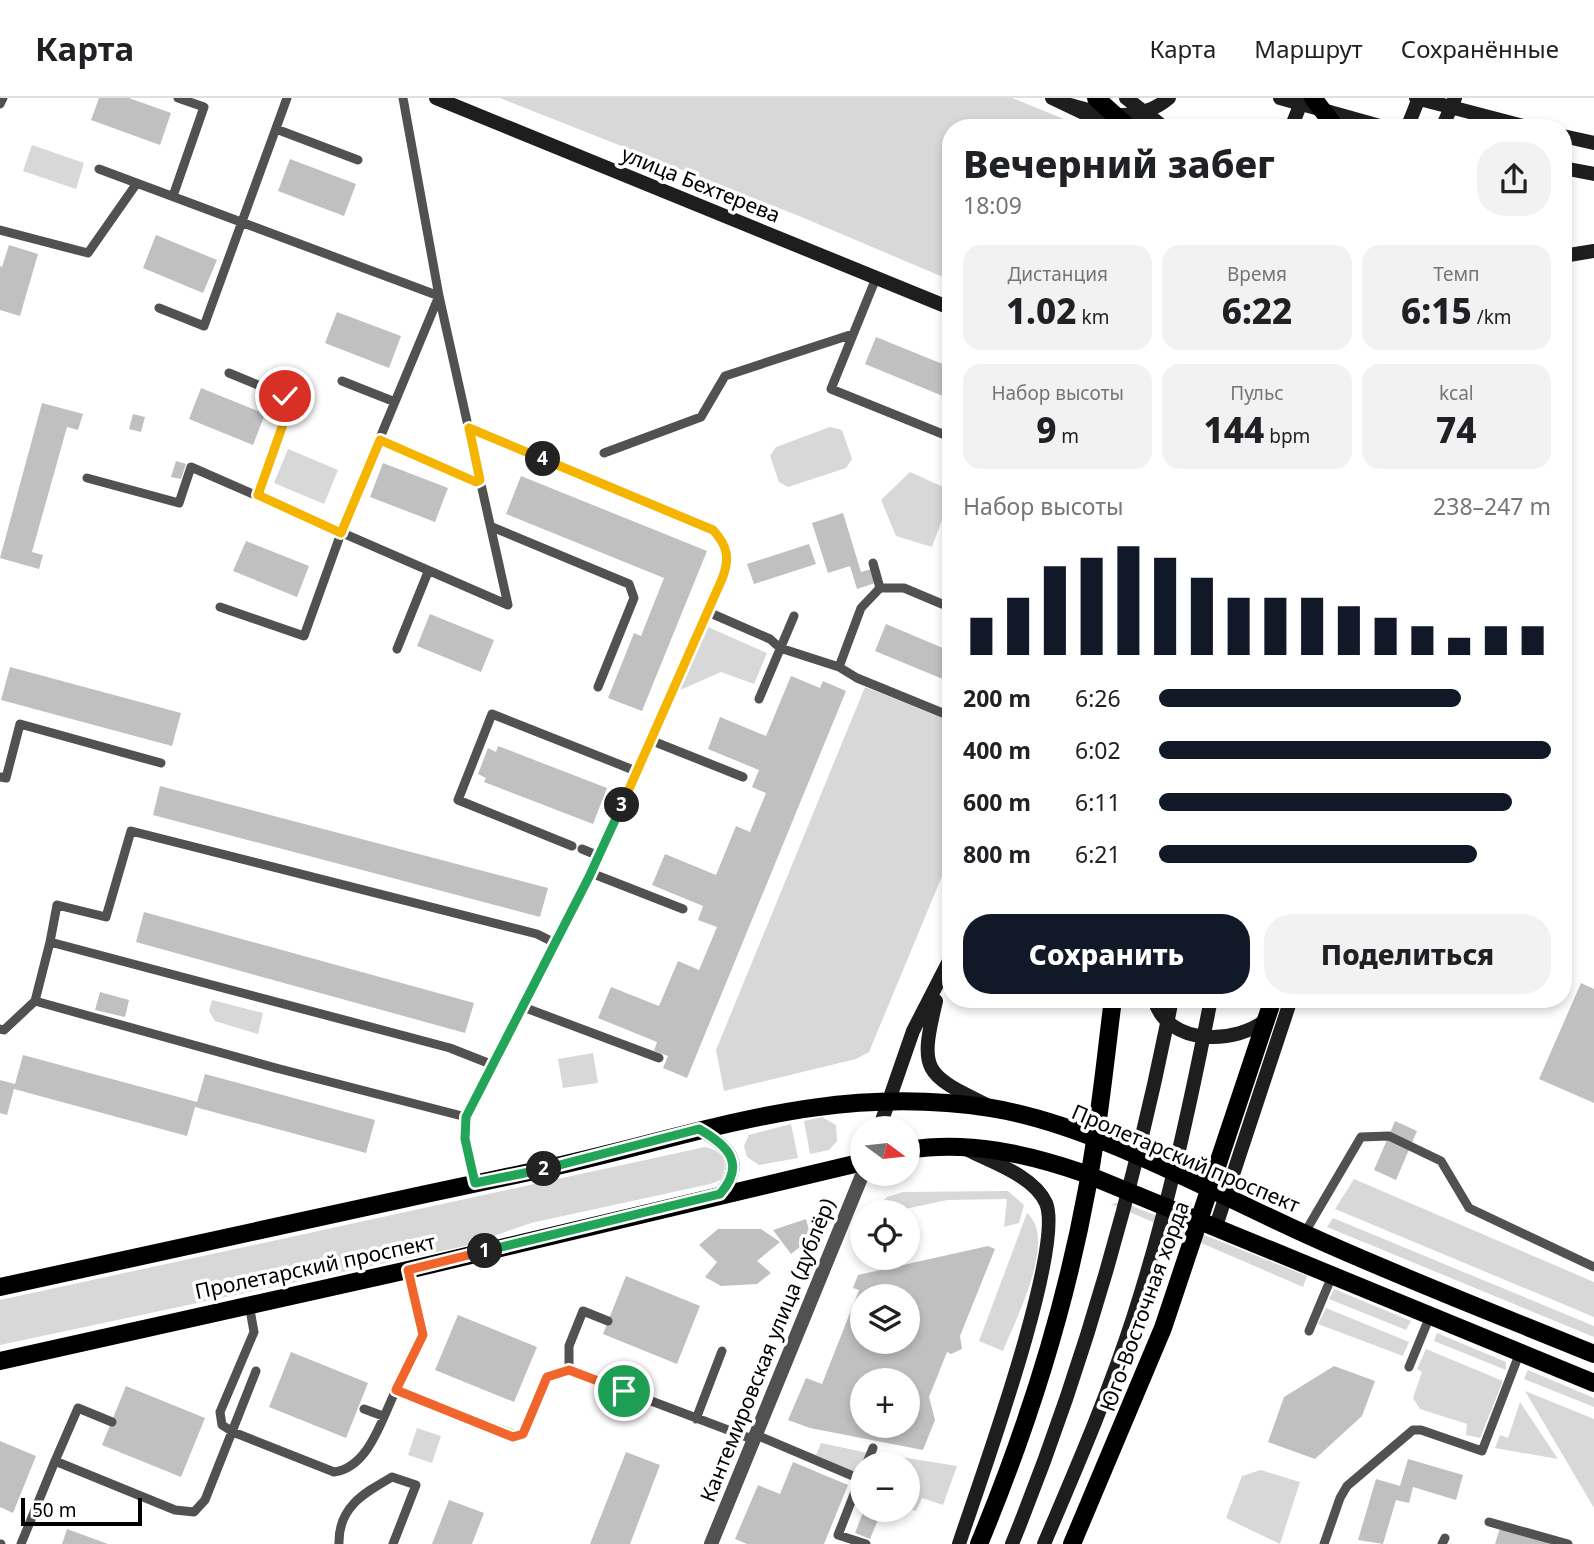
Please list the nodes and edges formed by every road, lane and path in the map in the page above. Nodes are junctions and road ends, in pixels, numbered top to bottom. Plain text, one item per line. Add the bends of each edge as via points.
1 (3, 98) edge
2 (178, 98) edge
3 (287, 98) edge
4 (403, 98) edge
5 (436, 98) edge
6 (1052, 98) edge
7 (1096, 98) edge
8 (1126, 98) edge
9 (1168, 98) edge
10 (1280, 98) edge
11 (1303, 98) edge
12 (1313, 98) edge
13 (1418, 98) edge
14 (1455, 98) edge
15 (0, 104) edge
16 (1070, 105) junction
17 (1097, 119) edge
18 (1119, 119) edge
19 (1153, 119) edge
20 (1295, 119) edge
21 (1329, 119) edge
22 (1355, 119) edge
23 (1410, 119) edge
24 (1446, 119) edge
25 (1497, 119) edge
26 (276, 129) junction
27 (1572, 138) edge
28 (1594, 143) edge
29 (358, 160) dead end
30 (99, 169) dead end
31 (1572, 170) edge
32 (1594, 174) edge
33 (137, 183) junction
34 (173, 196) junction
35 (244, 222) junction
36 (0, 230) edge
37 (1594, 251) edge
38 (1572, 255) edge
39 (876, 278) junction
40 (439, 296) junction
41 (942, 305) edge
42 (159, 308) dead end
43 (853, 334) junction
44 (229, 373) dead end
45 (342, 380) dead end
46 (395, 402) junction
47 (469, 428) junction
48 (942, 434) edge
49 (380, 440) junction
50 (604, 453) dead end
51 (87, 478) dead end
52 (480, 480) junction
53 (258, 495) junction
54 (492, 527) junction
55 (341, 533) junction
56 (873, 563) dead end
57 (428, 572) junction
58 (880, 588) junction
59 (942, 604) edge
60 (220, 607) dead end
61 (708, 612) junction
62 (794, 616) dead end
63 (780, 648) junction
64 (397, 649) dead end
65 (839, 667) junction
66 (598, 687) dead end
67 (759, 699) dead end
68 (942, 713) edge
69 (650, 740) junction
70 (161, 763) dead end
71 (636, 771) junction
72 (0, 777) edge
73 (743, 777) dead end
74 (572, 846) dead end
75 (582, 849) dead end
76 (599, 856) junction
77 (591, 873) junction
78 (684, 909) dead end
79 (50, 942) junction
80 (555, 943) junction
81 (942, 978) edge
82 (940, 983) junction
83 (35, 1001) junction
84 (523, 1007) junction
85 (1112, 1008) edge
86 (1160, 1008) edge
87 (1170, 1008) edge
88 (1209, 1008) edge
89 (1270, 1008) edge
90 (1276, 1008) edge
91 (1288, 1008) edge
92 (0, 1029) edge
93 (659, 1058) dead end
94 (493, 1065) junction
95 (889, 1099) junction
96 (993, 1109) junction
97 (883, 1116) edge
98 (466, 1117) junction
99 (699, 1129) junction
100 (963, 1147) junction
101 (920, 1149) edge
102 (850, 1165) edge
103 (475, 1183) junction
104 (858, 1186) edge
105 (720, 1194) junction
106 (1226, 1197) junction
107 (1216, 1226) junction
108 (1304, 1234) junction
109 (1594, 1267) edge
110 (408, 1270) junction
111 (1332, 1276) junction
112 (1, 1284) edge
113 (249, 1304) junction
114 (1430, 1316) junction
115 (608, 1321) dead end
116 (1309, 1331) dead end
117 (722, 1352) dead end
118 (1520, 1352) junction
119 (1594, 1354) edge
120 (0, 1361) edge
121 (1409, 1367) dead end
122 (569, 1370) junction
123 (256, 1371) dead end
124 (1594, 1383) edge
125 (531, 1385) dead end
126 (396, 1390) junction
127 (541, 1390) junction
128 (364, 1409) dead end
129 (383, 1416) junction
130 (696, 1419) junction
131 (112, 1422) dead end
132 (233, 1432) junction
133 (752, 1437) junction
134 (873, 1447) dead end
135 (871, 1452) edge
136 (55, 1461) junction
137 (850, 1472) edge
138 (850, 1504) edge
139 (1489, 1522) dead end
140 (836, 1539) edge
141 (21, 1544) edge
142 (339, 1544) edge
143 (393, 1544) edge
144 (711, 1544) edge
145 (866, 1544) edge
146 (959, 1544) edge
147 (979, 1544) edge
148 (1012, 1544) edge
149 (1044, 1544) edge
150 (1072, 1544) edge
151 (1324, 1544) edge
152 (1568, 1544) edge

1 - 15 lane
2 - 34 lane via 204,107
3 - 26 lane
4 - 40 lane
5 - 39 main road, улица Бехтерева
6 - 16 main road
7 - 18 main road
8 - 19 main road
9 - 16 main road via 1155,110 1135,116
10 - 22 main road
11 - 20 main road
12 - 21 main road
13 - 23 main road
13 - 25 main road
14 - 24 main road
16 - 17 main road
26 - 29 lane
26 - 35 lane
27 - 28 main road
30 - 33 lane
31 - 32 main road
33 - 34 lane
33 - 36 lane via 88,253
34 - 35 lane
35 - 40 lane
35 - 42 lane via 204,326
37 - 38 main road
39 - 41 main road, улица Бехтерева
39 - 43 lane
40 - 46 lane
40 - 47 lane
43 - 48 lane via 831,389
43 - 50 lane via 724,376 701,418
44 - 53 lane via 292,399
45 - 46 lane
46 - 49 lane
47 - 52 lane
47 - 61 lane via 713,530 727,550 728,564
49 - 52 lane
49 - 55 lane
51 - 53 lane via 179,503 191,467
52 - 54 lane
53 - 55 lane
54 - 57 lane via 508,605
54 - 66 lane via 629,584 634,598
55 - 57 lane
55 - 60 lane via 304,636
56 - 58 lane
57 - 64 lane
58 - 59 lane via 904,588
58 - 65 lane via 861,608
61 - 63 lane via 770,639
61 - 69 lane
62 - 63 lane
63 - 65 lane
63 - 67 lane
65 - 68 lane
69 - 71 lane
69 - 73 lane
70 - 72 lane via 20,724 6,778
71 - 74 lane via 492,713 458,800
71 - 76 lane
75 - 76 lane
76 - 77 lane
77 - 78 lane
77 - 80 lane
79 - 80 lane via 57,905 106,917 131,831 517,928
79 - 83 lane
79 - 94 lane via 450,1048
80 - 84 lane
81 - 82 main road
82 - 95 main road via 914,1031
82 - 96 main road via 928,1038 930,1066 943,1083
83 - 92 lane
83 - 98 lane
84 - 93 lane
84 - 94 lane
85 - 147 main road via 1087,1189 1054,1325
86 - 90 main road via 1179,1030 1214,1037 1262,1023
87 - 148 main road via 1125,1212 1092,1328
88 - 149 main road via 1181,1142 1133,1317 1084,1453
89 - 150 main road, Юго-Восточная хорда via 1163,1328
91 - 106 main road
94 - 98 lane
95 - 96 main road, Пролетарский проспект
95 - 97 main road
95 - 99 main road, Пролетарский проспект via 793,1108
96 - 106 main road, Пролетарский проспект via 1117,1148
98 - 103 lane via 465,1139
99 - 103 main road, Пролетарский проспект
99 - 105 street via 723,1144 732,1161 731,1179
100 - 101 main road
100 - 107 main road via 1007,1152 1069,1168
100 - 146 main road via 1032,1185 1047,1205 1050,1225 1045,1265 1023,1344
102 - 105 main road, Пролетарский проспект
103 - 112 main road, Пролетарский проспект
104 - 133 street, Кантемировская улица (дублёр)
105 - 110 main road, Пролетарский проспект
106 - 107 main road
106 - 108 main road, Пролетарский проспект
107 - 111 main road
108 - 109 lane via 1361,1138 1389,1136 1441,1161 1469,1208
108 - 119 main road, Пролетарский проспект
110 - 113 main road, Пролетарский проспект
110 - 126 lane via 423,1335
111 - 114 main road
111 - 116 lane
113 - 120 main road, Пролетарский проспект
113 - 132 lane via 254,1332 220,1412 222,1425
114 - 118 main road
114 - 121 lane
115 - 122 lane via 583,1311 569,1346
117 - 130 lane
118 - 124 main road
118 - 151 lane via 1482,1451 1413,1430 1347,1486
122 - 127 lane via 547,1377
122 - 130 lane
123 - 132 lane
125 - 127 lane
126 - 127 lane via 513,1437 523,1434
126 - 129 lane
128 - 129 lane
129 - 132 lane via 359,1461 334,1472
130 - 133 lane
131 - 136 lane via 78,1408
132 - 136 lane via 205,1500 188,1513
133 - 137 lane
133 - 144 street, Кантемировская улица (дублёр)
134 - 135 lane
136 - 141 lane
138 - 140 lane
139 - 152 lane
140 - 145 lane
142 - 143 lane via 338,1533 354,1499 396,1477 416,1485

